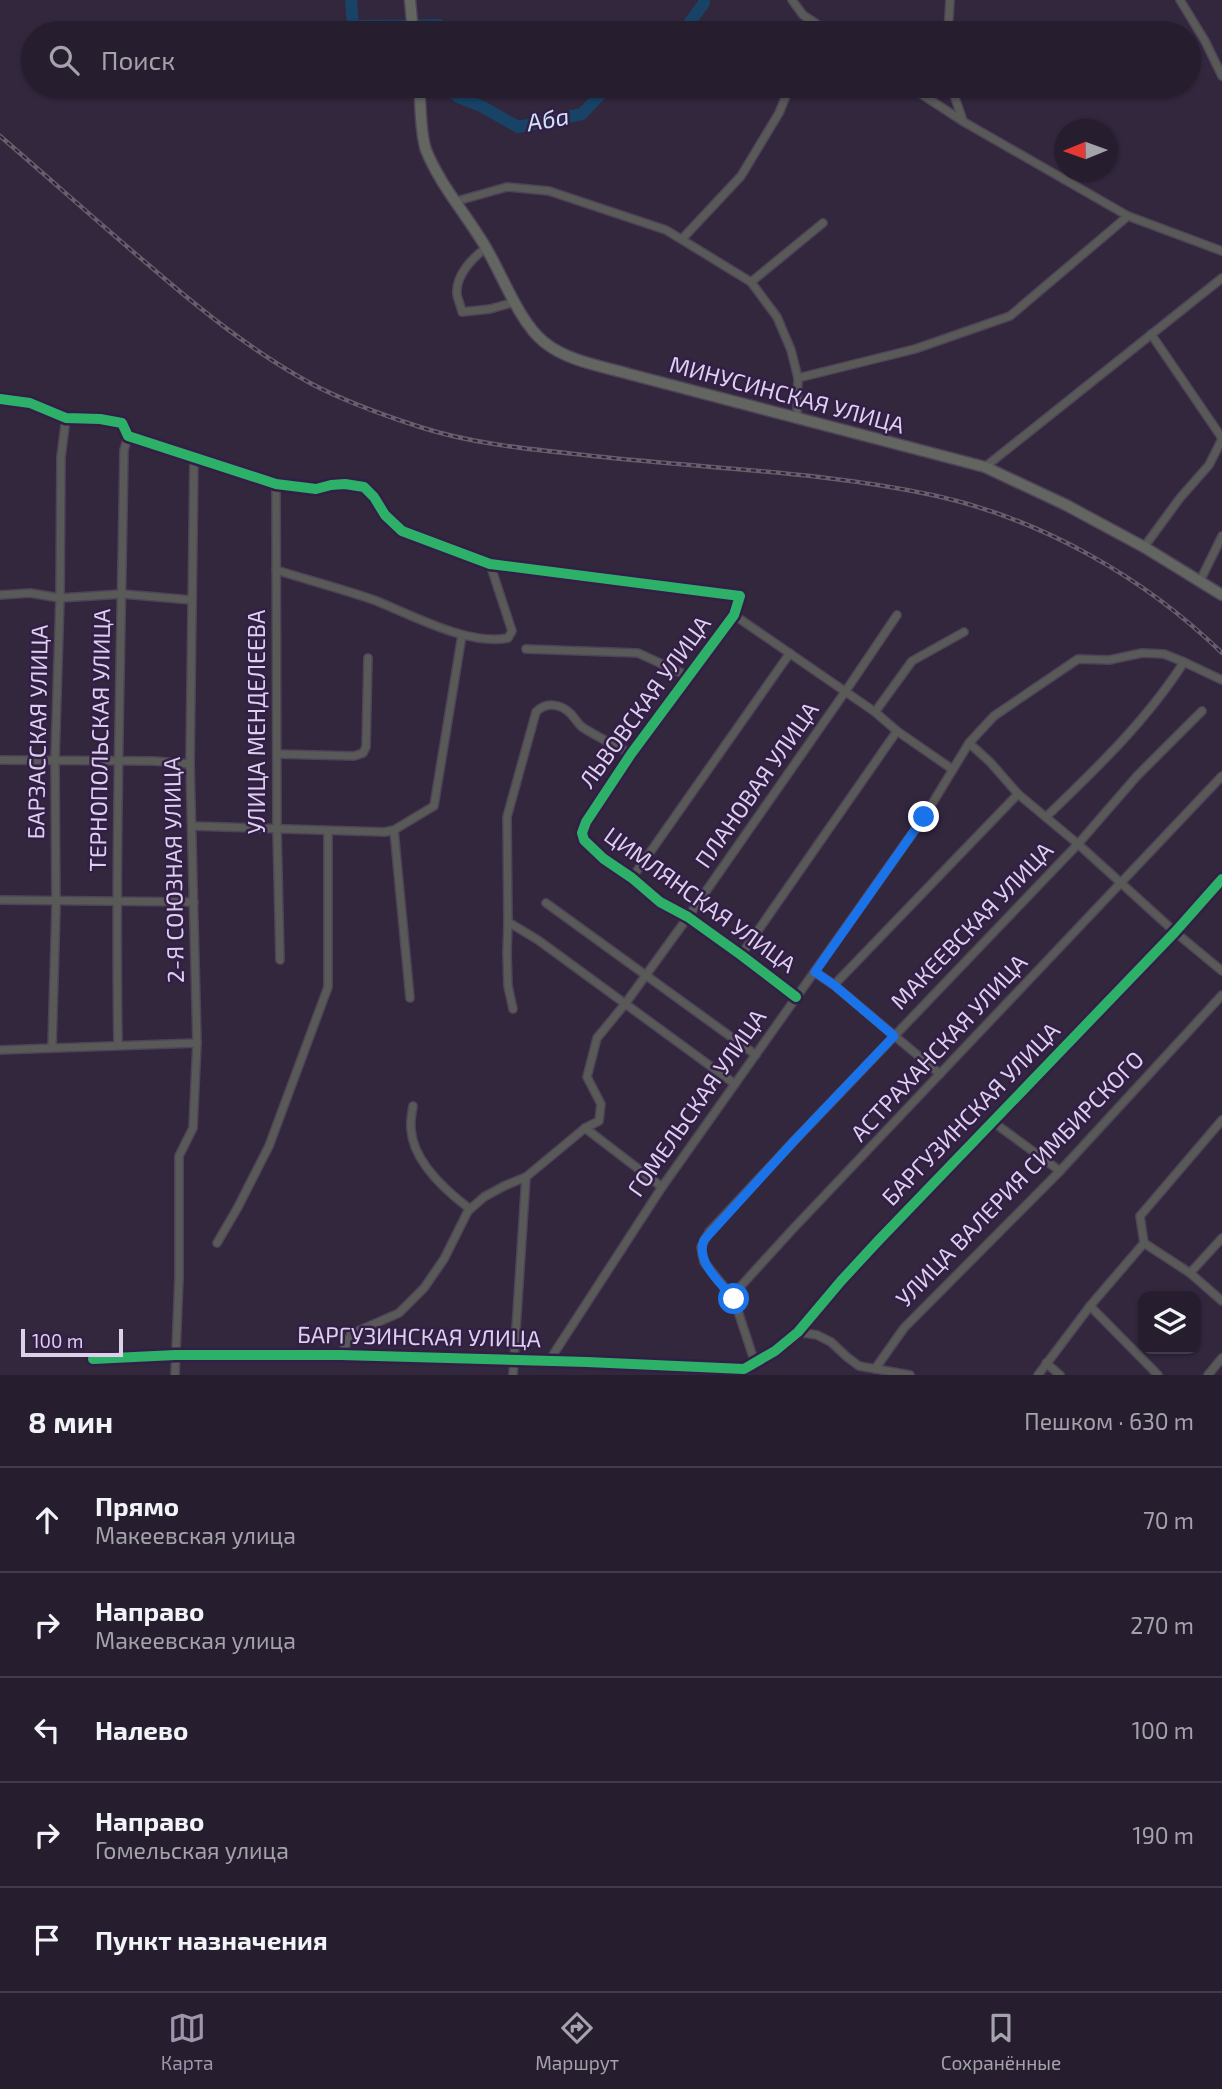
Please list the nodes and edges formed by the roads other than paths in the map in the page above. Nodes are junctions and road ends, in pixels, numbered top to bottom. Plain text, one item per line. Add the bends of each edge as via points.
1 (410, 0) edge
2 (792, 0) edge
3 (950, 0) edge
4 (1180, 0) edge
5 (412, 21) edge
6 (811, 21) edge
7 (949, 21) edge
8 (1193, 21) edge
9 (1201, 34) edge
10 (1222, 76) edge
11 (420, 98) edge
12 (785, 98) edge
13 (927, 98) edge
14 (955, 98) edge
15 (964, 122) junction
16 (457, 201) junction
17 (1128, 216) junction
18 (823, 223) dead end
19 (682, 239) junction
20 (486, 248) junction
21 (1222, 251) edge
22 (1222, 278) edge
23 (751, 282) junction
24 (515, 302) junction
25 (1151, 334) junction
26 (798, 378) junction
27 (0, 398) edge
28 (797, 417) junction
29 (66, 418) junction
30 (128, 436) junction
31 (1222, 438) edge
32 (194, 458) junction
33 (985, 467) junction
34 (276, 484) junction
35 (1222, 536) edge
36 (1144, 547) junction
37 (489, 564) junction
38 (276, 570) junction
39 (1200, 580) junction
40 (122, 594) junction
41 (0, 595) edge
42 (1222, 595) edge
43 (60, 598) junction
44 (192, 600) junction
45 (734, 615) junction
46 (897, 615) dead end
47 (964, 632) dead end
48 (462, 635) junction
49 (526, 649) dead end
50 (790, 653) junction
51 (368, 658) dead end
52 (1184, 662) junction
53 (688, 676) junction
54 (1222, 680) edge
55 (845, 692) junction
56 (1202, 711) dead end
57 (875, 712) junction
58 (897, 731) junction
59 (970, 743) junction
60 (277, 754) junction
61 (631, 754) junction
62 (0, 760) edge
63 (55, 760) junction
64 (117, 760) junction
65 (190, 764) junction
66 (952, 769) junction
67 (1222, 776) edge
68 (1018, 794) junction
69 (1046, 817) junction
70 (192, 826) junction
71 (277, 830) junction
72 (394, 830) junction
73 (328, 832) junction
74 (582, 833) joint
75 (1078, 844) junction
76 (632, 878) junction
77 (1222, 879) edge
78 (1122, 883) junction
79 (0, 900) edge
80 (56, 900) junction
81 (116, 902) junction
82 (194, 902) junction
83 (546, 903) dead end
84 (688, 918) junction
85 (508, 922) junction
86 (1175, 932) junction
87 (741, 955) junction
88 (280, 960) dead end
89 (1222, 971) edge
90 (815, 972) junction
91 (646, 975) junction
92 (834, 985) junction
93 (1222, 995) edge
94 (796, 997) junction
95 (410, 998) dead end
96 (625, 1004) junction
97 (513, 1009) dead end
98 (894, 1036) junction
99 (197, 1043) junction
100 (118, 1045) junction
101 (52, 1047) junction
102 (0, 1050) edge
103 (757, 1055) junction
104 (940, 1074) junction
105 (736, 1084) junction
106 (413, 1106) dead end
107 (1222, 1120) edge
108 (993, 1122) junction
109 (585, 1128) junction
110 (1060, 1171) junction
111 (526, 1177) junction
112 (662, 1187) junction
113 (470, 1209) junction
114 (1222, 1238) edge
115 (217, 1243) dead end
116 (1144, 1243) junction
117 (1190, 1273) junction
118 (734, 1299) junction
119 (1222, 1301) edge
120 (1090, 1306) junction
121 (798, 1332) junction
122 (176, 1355) junction
123 (341, 1355) junction
124 (1222, 1358) edge
125 (93, 1359) dead end
126 (513, 1361) junction
127 (549, 1361) junction
128 (755, 1363) junction
129 (1046, 1363) junction
130 (875, 1369) junction
131 (744, 1372) edge
132 (175, 1375) edge
133 (513, 1375) edge
134 (910, 1375) edge
135 (1038, 1375) edge
136 (1060, 1375) edge
137 (1158, 1375) edge
138 (1208, 1375) edge

1 - 5 main road
2 - 6 street
3 - 7 street
4 - 8 street
9 - 10 street
11 - 16 main road, МИНУСИНСКАЯ УЛИЦА via 425,147
12 - 19 street via 741,176
13 - 15 street
14 - 15 street
15 - 17 street
16 - 19 street via 507,187 549,191 656,225
16 - 20 main road, МИНУСИНСКАЯ УЛИЦА
17 - 21 street
17 - 26 street via 1010,316 915,349
18 - 23 street
19 - 23 street
20 - 24 main road, МИНУСИНСКАЯ УЛИЦА
20 - 24 street via 473,257 461,277 457,293 462,312
22 - 25 street
23 - 26 street via 777,317
24 - 28 main road, МИНУСИНСКАЯ УЛИЦА via 528,326 558,351
25 - 31 street
25 - 33 street
26 - 28 street
27 - 29 street via 30,403
28 - 33 main road, МИНУСИНСКАЯ УЛИЦА
29 - 30 street via 122,423
29 - 43 street, БАРЗАССКАЯ УЛИЦА via 61,457
30 - 32 street
30 - 40 street, ТЕРНОПОЛЬСКАЯ УЛИЦА
31 - 36 street via 1209,465
32 - 34 street
32 - 44 street, 2-Я СОЮЗНАЯ УЛИЦА
33 - 36 main road, МИНУСИНСКАЯ УЛИЦА
34 - 37 street via 316,489 345,484 365,487 402,531
34 - 38 street, УЛИЦА МЕНДЕЛЕЕВА
35 - 39 street
36 - 39 main road, МИНУСИНСКАЯ УЛИЦА
37 - 45 street, ЛЬВОВСКАЯ УЛИЦА via 740,596
37 - 48 street via 512,631 508,638 497,640
38 - 48 street
38 - 60 street, УЛИЦА МЕНДЕЛЕЕВА
39 - 42 main road, МИНУСИНСКАЯ УЛИЦА
40 - 43 street
40 - 44 street
40 - 64 street, ТЕРНОПОЛЬСКАЯ УЛИЦА
41 - 43 street
43 - 63 street, БАРЗАССКАЯ УЛИЦА
44 - 65 street, 2-Я СОЮЗНАЯ УЛИЦА
45 - 50 street
45 - 53 street, ЛЬВОВСКАЯ УЛИЦА
46 - 55 street, ПЛАНОВАЯ УЛИЦА
47 - 57 street via 912,661
48 - 72 street via 434,806
49 - 53 street via 638,653
50 - 55 street
50 - 76 street
51 - 60 street via 363,753
52 - 54 street
52 - 59 street, ГОМЕЛЬСКАЯ УЛИЦА via 1164,654 1142,653 1109,660 1078,659 993,716
52 - 69 street via 1102,762
53 - 61 street, ЛЬВОВСКАЯ УЛИЦА
55 - 57 street
55 - 84 street, ПЛАНОВАЯ УЛИЦА
56 - 75 street, МАКЕЕВСКАЯ УЛИЦА
57 - 58 street
58 - 66 street
58 - 87 street
59 - 66 street, ГОМЕЛЬСКАЯ УЛИЦА
59 - 68 street
60 - 71 street, УЛИЦА МЕНДЕЛЕЕВА
61 - 74 street, ЛЬВОВСКАЯ УЛИЦА
61 - 85 street via 580,726 561,707 550,704 536,712 507,817
62 - 63 street
63 - 64 street
63 - 80 street, БАРЗАССКАЯ УЛИЦА
64 - 65 street
64 - 81 street, ТЕРНОПОЛЬСКАЯ УЛИЦА
65 - 70 street, 2-Я СОЮЗНАЯ УЛИЦА
66 - 90 street, ГОМЕЛЬСКАЯ УЛИЦА via 924,817
67 - 78 street, АСТРАХАНСКАЯ УЛИЦА
68 - 69 street
68 - 92 street
69 - 75 street
70 - 71 street
70 - 82 street, 2-Я СОЮЗНАЯ УЛИЦА
71 - 73 street
71 - 88 street, УЛИЦА МЕНДЕЛЕЕВА
72 - 73 street
72 - 95 street
73 - 115 street via 328,987 269,1146
74 - 76 street, ЦИМЛЯНСКАЯ УЛИЦА via 604,859
75 - 78 street
75 - 98 street, МАКЕЕВСКАЯ УЛИЦА
76 - 84 street, ЦИМЛЯНСКАЯ УЛИЦА
77 - 86 street, БАРГУЗИНСКАЯ УЛИЦА
78 - 86 street
78 - 104 street, АСТРАХАНСКАЯ УЛИЦА
79 - 80 street
80 - 81 street
80 - 101 street, БАРЗАССКАЯ УЛИЦА
81 - 82 street
81 - 100 street, ТЕРНОПОЛЬСКАЯ УЛИЦА
82 - 99 street, 2-Я СОЮЗНАЯ УЛИЦА
83 - 91 street
84 - 87 street, ЦИМЛЯНСКАЯ УЛИЦА
84 - 91 street, ПЛАНОВАЯ УЛИЦА
85 - 96 street
85 - 97 street via 508,986
86 - 89 street
86 - 108 street, БАРГУЗИНСКАЯ УЛИЦА
87 - 94 street, ЦИМЛЯНСКАЯ УЛИЦА
90 - 92 street
90 - 94 street, ГОМЕЛЬСКАЯ УЛИЦА
91 - 96 street, ПЛАНОВАЯ УЛИЦА
91 - 103 street
92 - 98 street
93 - 110 street, УЛИЦА ВАЛЕРИЯ СИМБИРСКОГО
94 - 103 street, ГОМЕЛЬСКАЯ УЛИЦА
96 - 105 street
96 - 109 street, ПЛАНОВАЯ УЛИЦА via 597,1038 587,1077 601,1104 598,1121
98 - 104 street
98 - 118 street, МАКЕЕВСКАЯ УЛИЦА via 704,1240 704,1262
99 - 100 street
99 - 122 street, 2-Я СОЮЗНАЯ УЛИЦА via 193,1128 179,1156
100 - 101 street
101 - 102 street
103 - 105 street, ГОМЕЛЬСКАЯ УЛИЦА
104 - 118 street, АСТРАХАНСКАЯ УЛИЦА via 791,1231
105 - 112 street, ГОМЕЛЬСКАЯ УЛИЦА
106 - 113 street via 411,1132 428,1168
107 - 116 street via 1140,1216
108 - 110 street
108 - 121 street, БАРГУЗИНСКАЯ УЛИЦА
109 - 111 street
109 - 112 street
110 - 130 street, УЛИЦА ВАЛЕРИЯ СИМБИРСКОГО via 904,1328
111 - 113 street
111 - 126 street
112 - 127 street, ГОМЕЛЬСКАЯ УЛИЦА
113 - 123 street via 424,1288 400,1313 351,1334
114 - 117 street
116 - 117 street
116 - 120 street
117 - 119 street
118 - 128 street
120 - 129 street
120 - 137 street
121 - 128 street, БАРГУЗИНСКАЯ УЛИЦА
121 - 130 street via 817,1335 859,1366
122 - 123 street, БАРГУЗИНСКАЯ УЛИЦА
122 - 125 street, БАРГУЗИНСКАЯ УЛИЦА
122 - 132 street, 2-Я СОЮЗНАЯ УЛИЦА
123 - 126 street, БАРГУЗИНСКАЯ УЛИЦА
124 - 138 street
126 - 127 street, БАРГУЗИНСКАЯ УЛИЦА
126 - 133 street
127 - 131 street, БАРГУЗИНСКАЯ УЛИЦА
128 - 131 street, БАРГУЗИНСКАЯ УЛИЦА
129 - 135 street
129 - 136 street
130 - 134 street

